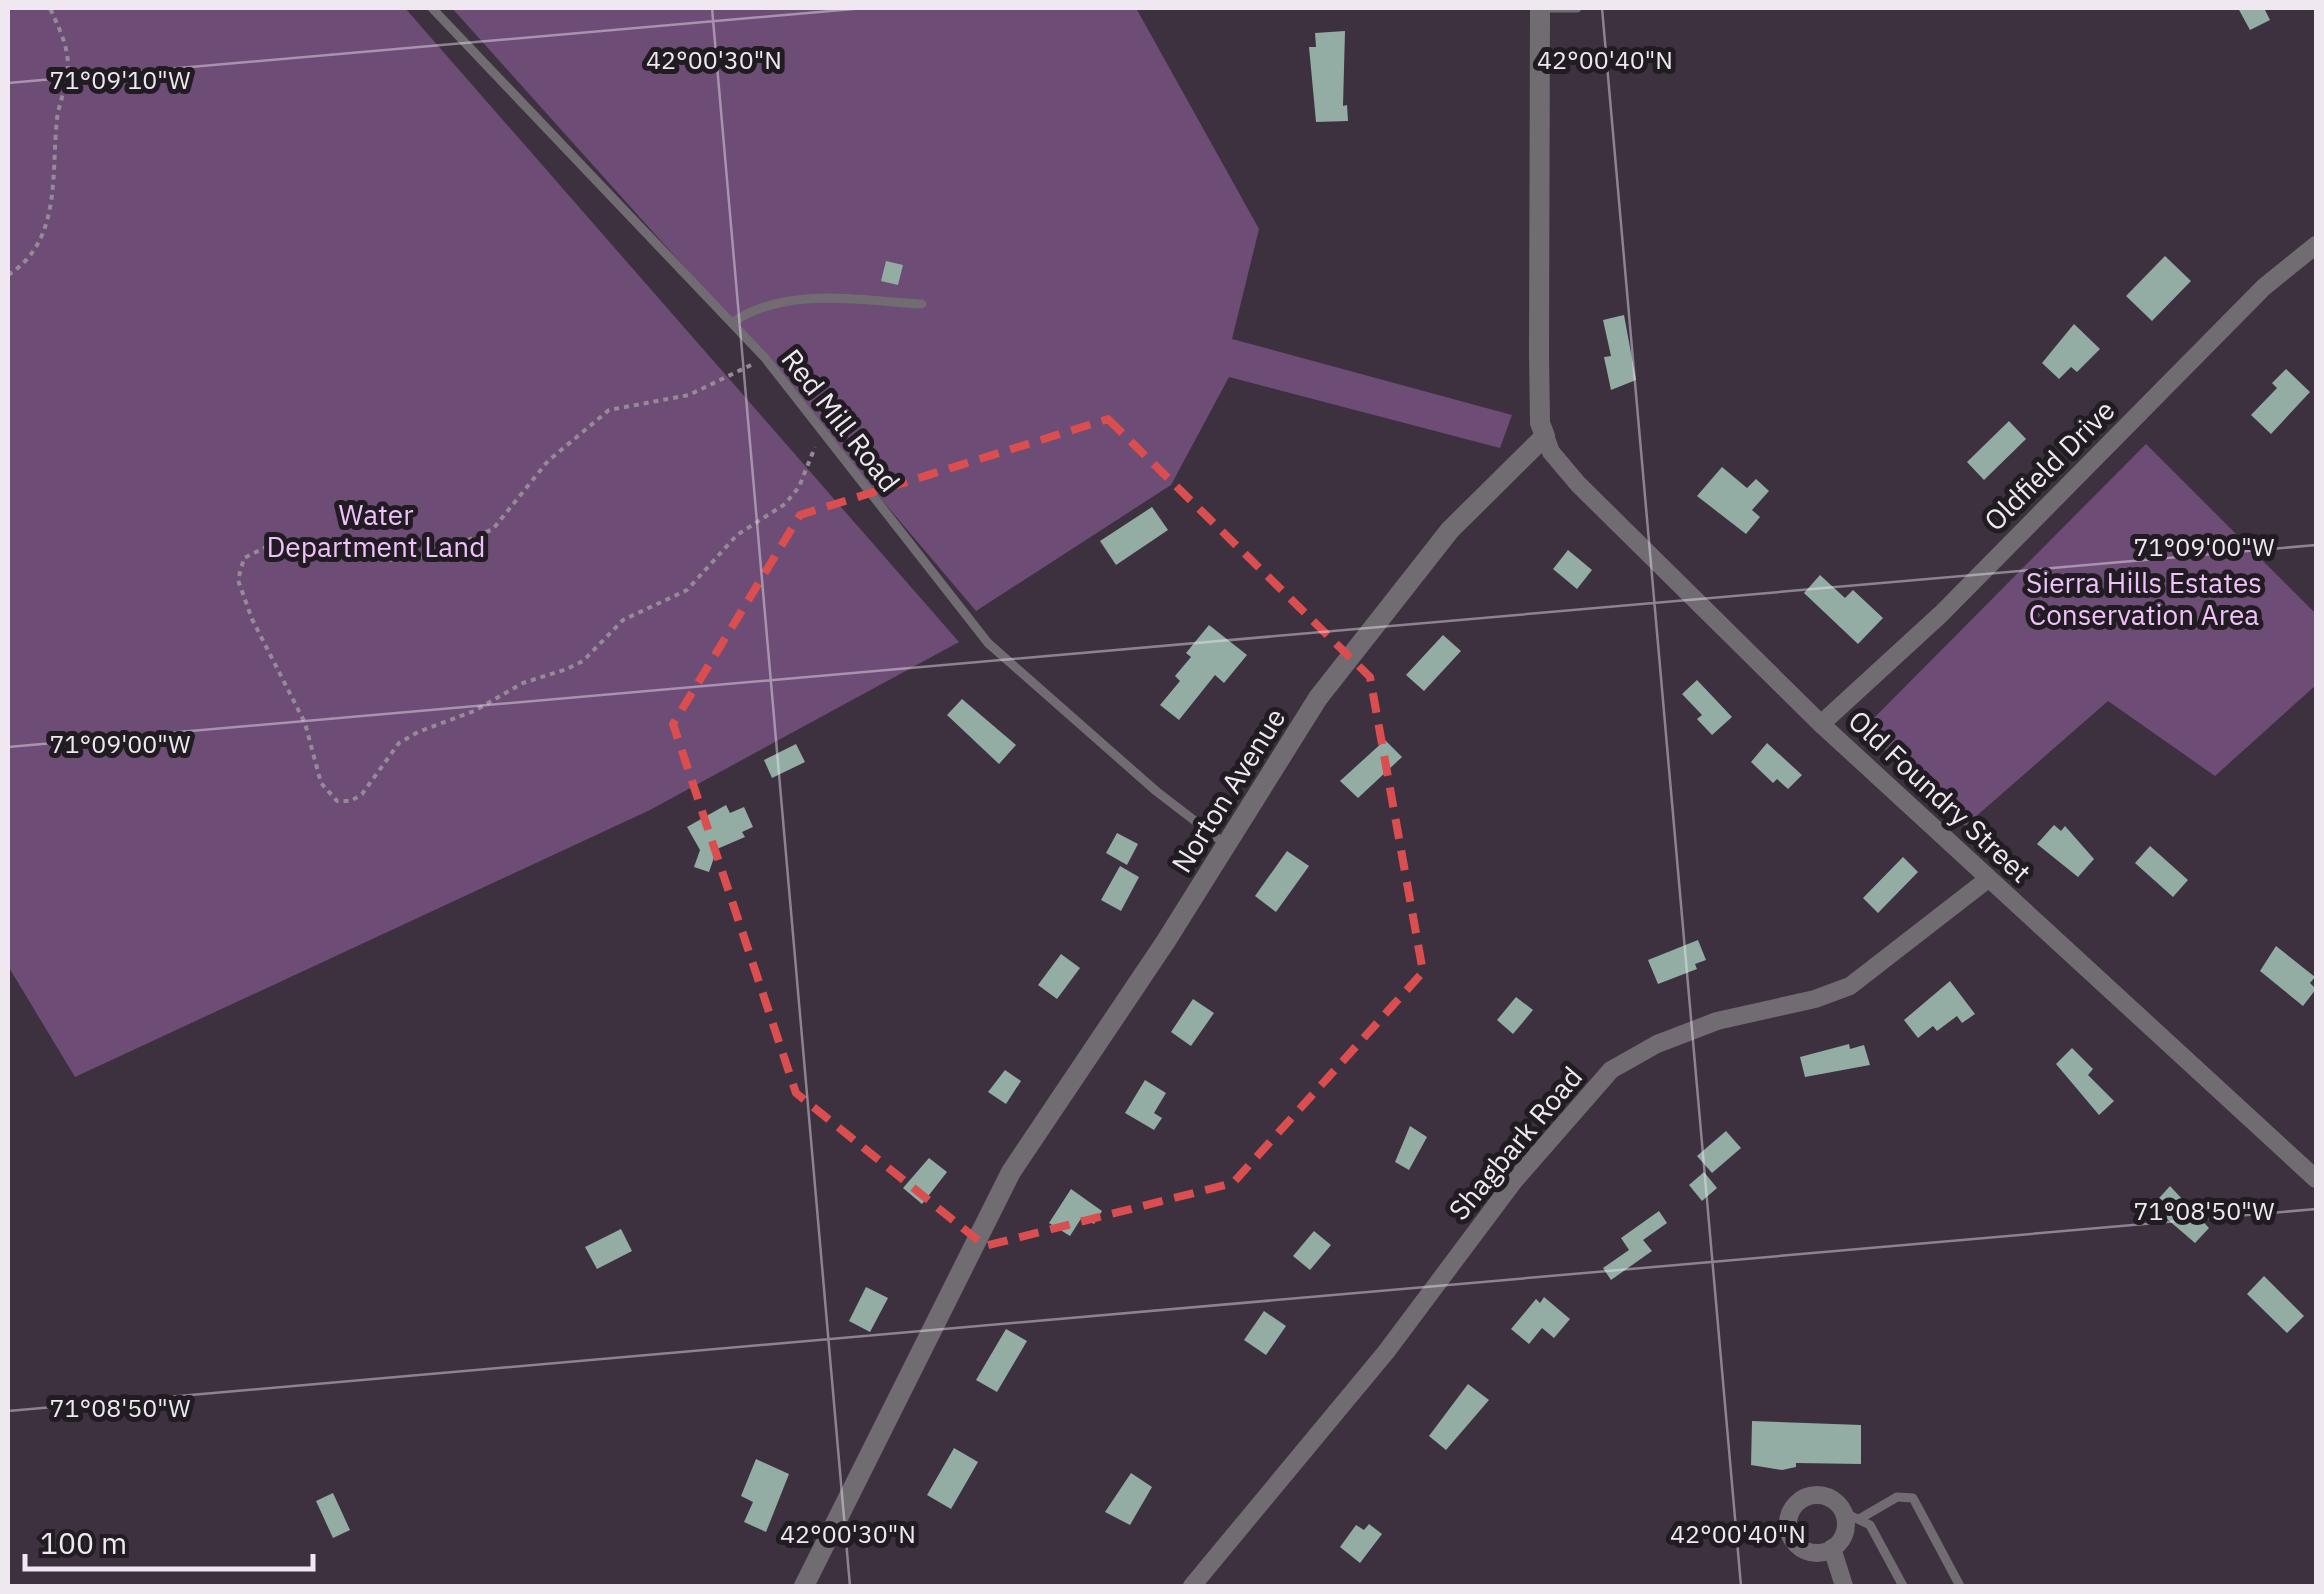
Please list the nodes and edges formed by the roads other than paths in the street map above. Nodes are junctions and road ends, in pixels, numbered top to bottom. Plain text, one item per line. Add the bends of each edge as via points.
1 (432, 8) edge
2 (1540, 8) edge
3 (1577, 8) edge
4 (2316, 245) edge
5 (922, 304) dead end
6 (732, 323) junction
7 (1545, 436) junction
8 (1822, 724) junction
9 (1226, 845) junction
10 (1988, 879) junction
11 (2316, 1179) edge
12 (1843, 1512) junction
13 (1861, 1518) junction
14 (1832, 1548) junction
15 (804, 1586) edge
16 (1192, 1586) edge
17 (1844, 1586) edge
18 (1903, 1586) edge
19 (1960, 1586) edge

1 - 6 lane, Red Mill Road
2 - 3 lane
2 - 7 street via 1539,354
4 - 8 street, Oldfield Drive via 2264,287 1941,614
5 - 6 lane via 793,300
6 - 9 lane, Red Mill Road via 988,643
7 - 8 street, Old Foundry Street via 1578,484
7 - 9 street, Norton Avenue via 1450,530 1318,698
8 - 10 street, Old Foundry Street
9 - 15 street, Norton Avenue via 1011,1172
10 - 11 street, Old Foundry Street
10 - 16 street, Shagbark Road via 1850,986 1717,1021 1611,1070 1514,1181 1386,1352
12 - 13 lane
12 - 14 street via 1845,1528
12 - 14 street via 1820,1495 1800,1500 1789,1516 1795,1544 1812,1552
13 - 18 lane
13 - 19 lane via 1898,1497 1913,1498
14 - 17 street

